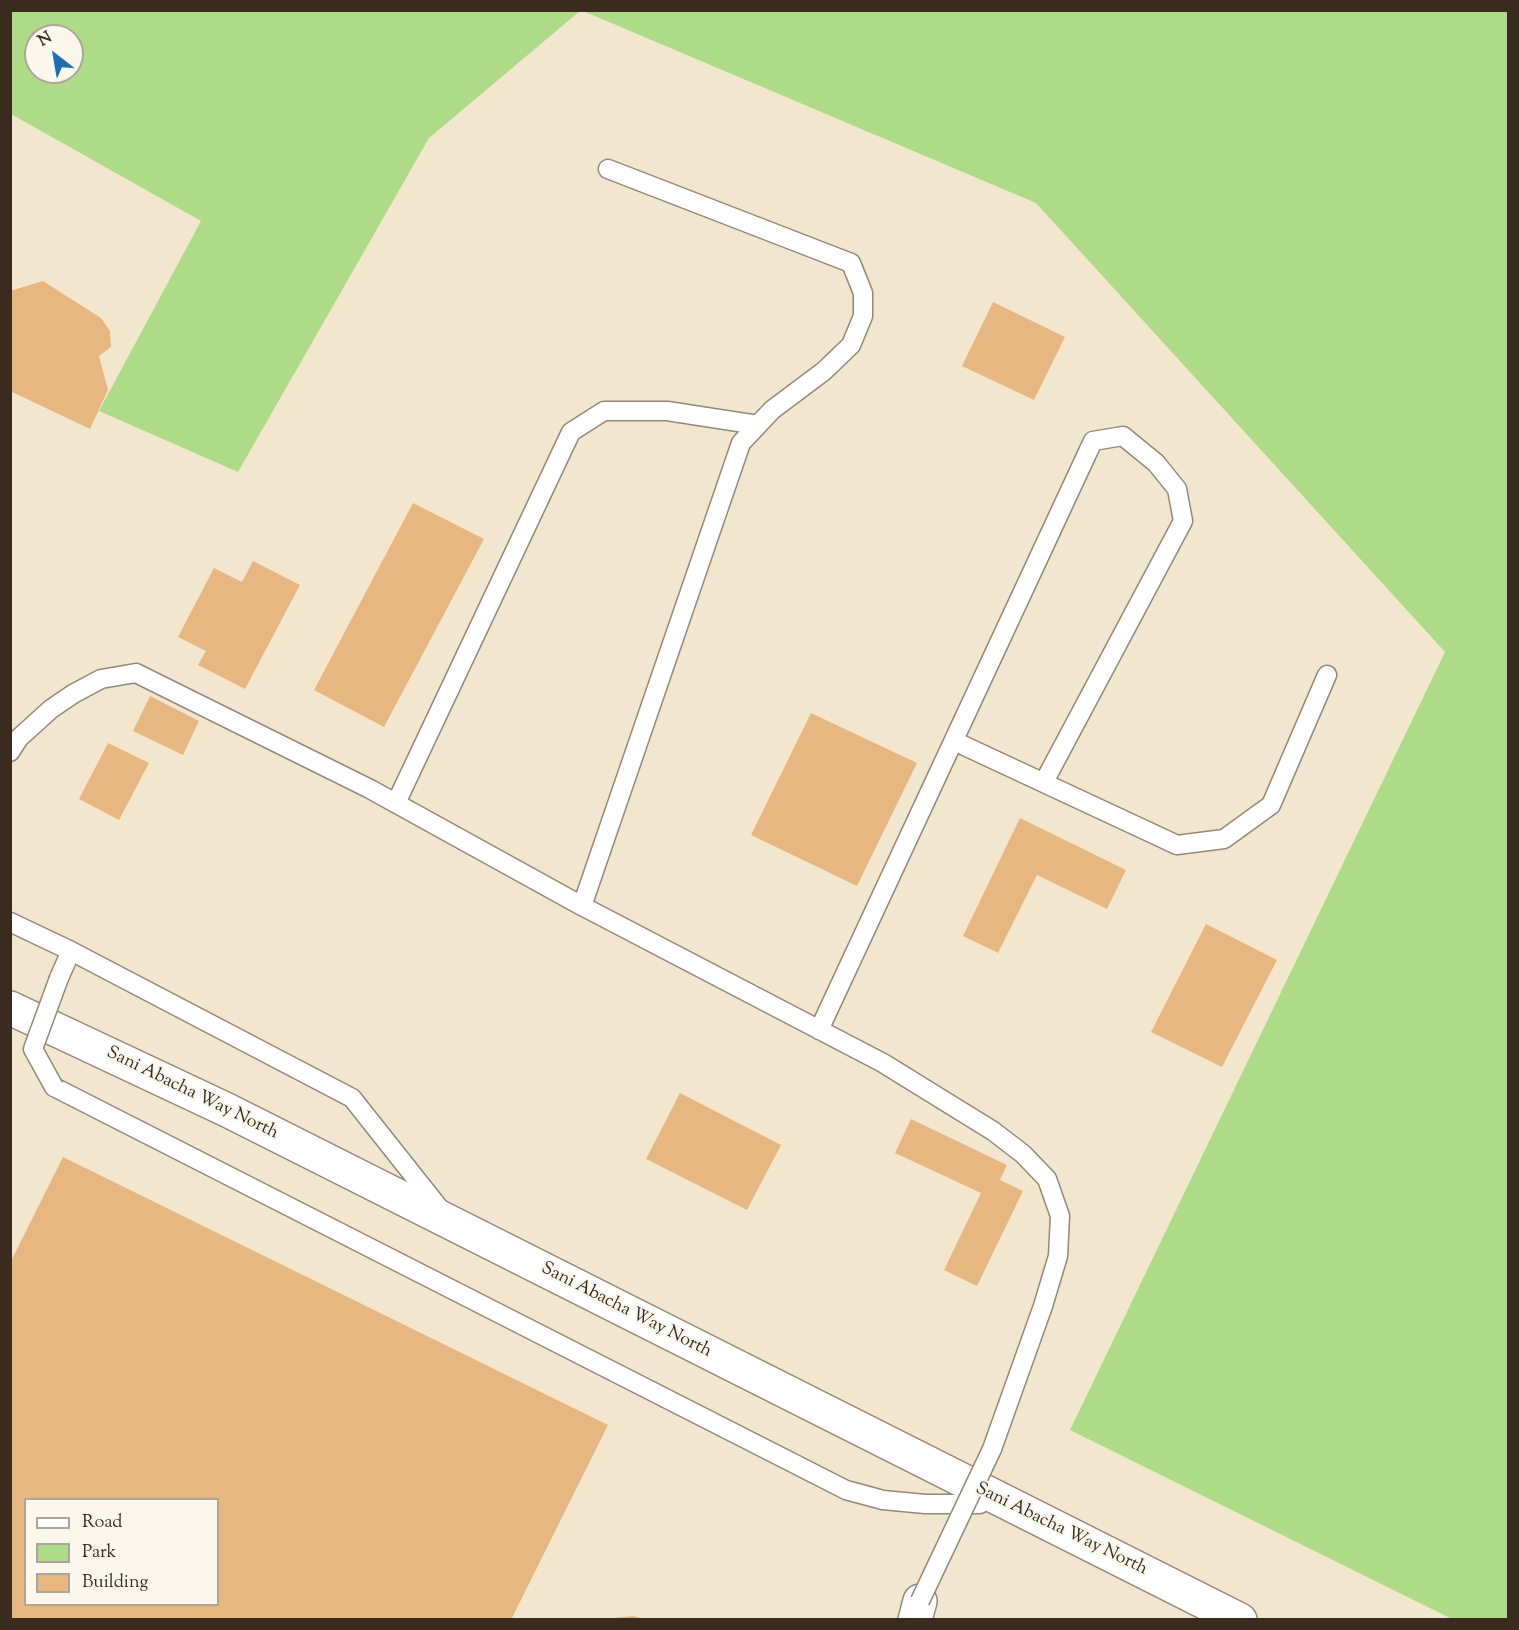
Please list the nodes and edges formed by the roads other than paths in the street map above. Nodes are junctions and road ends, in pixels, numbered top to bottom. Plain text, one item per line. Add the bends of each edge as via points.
1 (608, 169) dead end
2 (758, 425) junction
3 (1327, 675) dead end
4 (954, 741) junction
5 (10, 752) edge
6 (1044, 782) junction
7 (396, 803) junction
8 (582, 906) junction
9 (10, 922) edge
10 (71, 951) junction
11 (10, 1008) edge
12 (819, 1030) junction
13 (450, 1222) junction
14 (1008, 1503) junction
15 (917, 1610) edge
16 (1240, 1620) edge

1 - 2 lane via 851,263 863,293 863,316 851,345
2 - 7 lane via 667,411 604,411 571,432
2 - 8 lane via 741,443
3 - 6 lane via 1271,805 1224,839 1177,845
4 - 6 lane
4 - 6 lane via 1093,441 1123,436 1156,463 1177,489 1182,521
4 - 12 lane
5 - 7 lane via 19,738 73,694 101,679 136,673
7 - 8 lane
8 - 12 lane
9 - 10 lane
10 - 13 lane via 352,1098
10 - 14 lane, bridge via 33,1049 54,1087 846,1490 883,1500 925,1504
11 - 13 highway, Sani Abacha Way North via 227,1110
12 - 15 lane, bridge via 883,1063 1023,1154 1047,1179 1060,1216 1058,1256 992,1449
13 - 14 highway, Sani Abacha Way North
14 - 16 highway, Sani Abacha Way North

